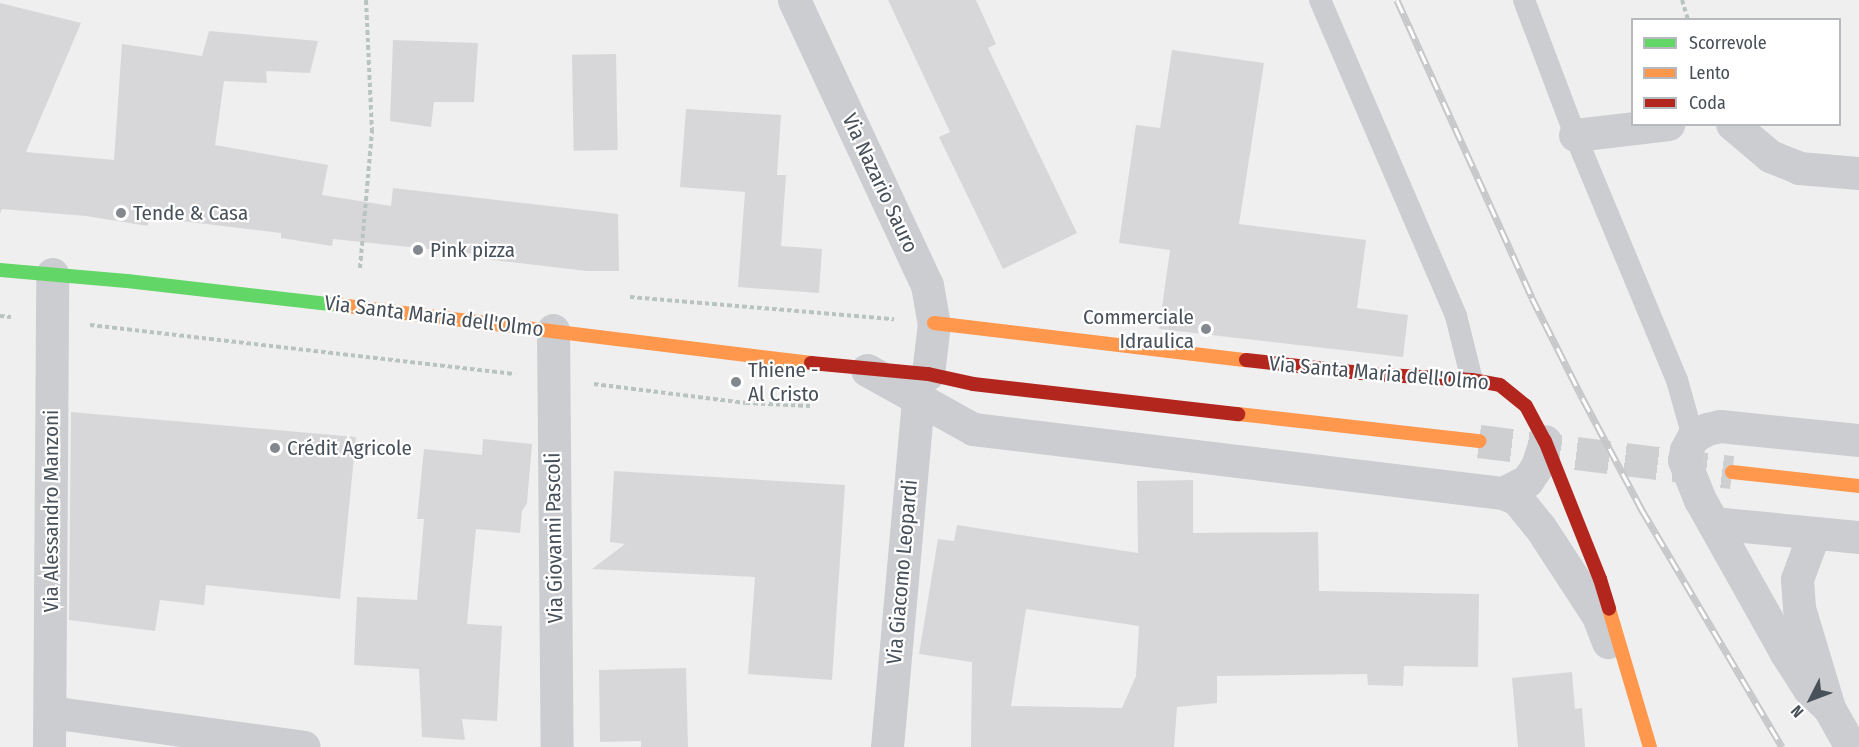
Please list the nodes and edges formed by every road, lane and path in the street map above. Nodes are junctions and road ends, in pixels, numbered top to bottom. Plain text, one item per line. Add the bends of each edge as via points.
1 (366, 0) edge
2 (794, 0) edge
3 (1320, 0) edge
4 (1524, 0) edge
5 (1682, 0) edge
6 (1687, 18) edge
7 (1651, 126) edge
8 (1734, 126) edge
9 (1575, 135) junction
10 (1859, 173) edge
11 (0, 270) edge
12 (360, 272) dead end
13 (52, 274) junction
14 (0, 316) edge
15 (51, 321) junction
16 (934, 323) junction
17 (553, 330) junction
18 (867, 370) joint
19 (552, 379) junction
20 (1472, 380) junction
21 (923, 386) junction
22 (816, 406) dead end
23 (1693, 437) junction
24 (1859, 440) edge
25 (1479, 441) tunnel mouth
26 (1545, 441) junction
27 (1732, 472) tunnel mouth
28 (1859, 486) edge
29 (1503, 493) junction
30 (1713, 523) junction
31 (1814, 533) junction
32 (1859, 537) edge
33 (1829, 708) junction
34 (50, 712) junction
35 (49, 747) edge
36 (299, 747) edge
37 (304, 747) edge
38 (557, 747) edge
39 (887, 747) edge
40 (1650, 747) edge
41 (1851, 747) edge

1 - 12 path via 372,132
2 - 16 street, Via Nazario Sauro via 927,285
3 - 20 lane via 1456,316
4 - 9 lane
5 - 6 path
7 - 9 street
8 - 10 street via 1770,156 1799,168
9 - 23 lane via 1677,380
11 - 13 main road, Via Santa Maria dell'Olmo
13 - 15 street, Via Alessandro Manzoni
13 - 17 main road, Via Santa Maria dell'Olmo
14 - 15 path
15 - 19 path
15 - 34 street, Via Alessandro Manzoni
16 - 20 main road, Via Santa Maria dell'Olmo via 1370,374
16 - 21 street, Via Nazario Sauro
17 - 18 main road, Via Santa Maria dell'Olmo
17 - 19 street, Via Giovanni Pascoli
18 - 21 street, Via Santa Maria dell'Olmo
19 - 22 path via 746,403
19 - 38 street, Via Giovanni Pascoli
20 - 26 main road, Via Santa Maria dell'Olmo via 1500,385 1526,406
21 - 25 main road, Via Santa Maria dell'Olmo via 973,384
21 - 29 street, Via Santa Maria dell'Olmo via 973,429
21 - 39 street, Via Giacomo Leopardi
23 - 24 street via 1720,426
23 - 30 street via 1684,460
26 - 29 street via 1527,481
26 - 40 main road, Via Santa Maria dell'Olmo via 1600,579
27 - 28 main road
29 - 40 street, Via Santa Maria dell'Olmo via 1517,499 1540,527 1598,616
30 - 31 street
30 - 33 street via 1785,653 1809,689
31 - 32 street
31 - 33 street via 1797,579 1799,608
33 - 41 street
34 - 35 street, Via Alessandro Manzoni
34 - 36 street
36 - 37 street

